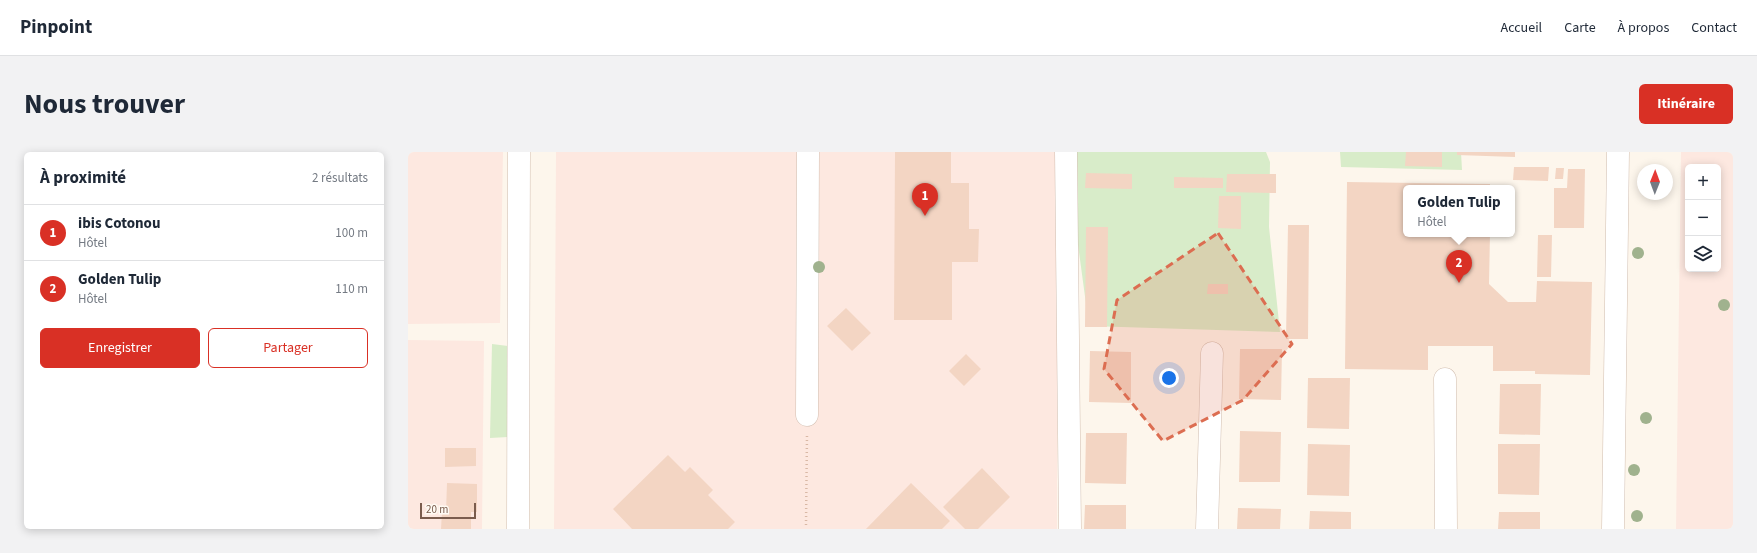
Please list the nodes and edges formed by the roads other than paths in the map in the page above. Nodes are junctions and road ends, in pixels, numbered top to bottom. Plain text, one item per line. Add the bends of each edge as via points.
1 (519, 152) edge
2 (808, 152) edge
3 (1066, 152) edge
4 (1618, 152) edge
5 (1212, 353) dead end
6 (1445, 379) dead end
7 (807, 415) road end
8 (518, 529) edge
9 (1070, 529) edge
10 (1207, 529) edge
11 (1446, 529) edge
12 (1613, 529) edge

1 - 8 street
2 - 7 street
3 - 9 street
4 - 12 street
5 - 10 street
6 - 11 street

